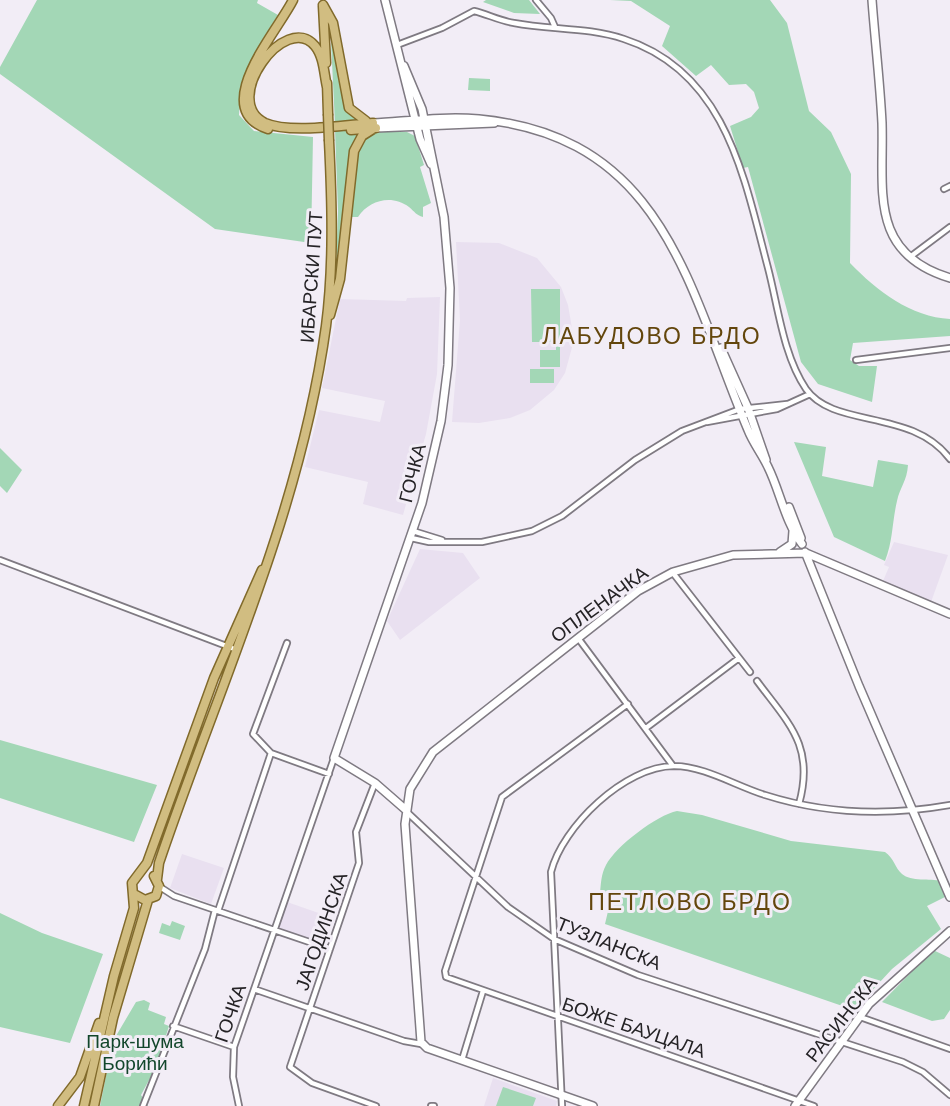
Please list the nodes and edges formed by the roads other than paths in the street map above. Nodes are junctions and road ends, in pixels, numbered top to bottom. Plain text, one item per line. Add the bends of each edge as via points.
1 (293, 0) edge
2 (385, 0) edge
3 (536, 0) edge
4 (872, 0) edge
5 (323, 3) edge
6 (555, 27) junction
7 (397, 45) junction
8 (327, 87) junction
9 (421, 124) junction
10 (374, 125) junction
11 (950, 186) edge
12 (944, 189) dead end
13 (950, 227) edge
14 (910, 257) junction
15 (950, 278) edge
16 (326, 325) junction
17 (950, 348) edge
18 (856, 360) dead end
19 (810, 394) junction
20 (745, 411) junction
21 (950, 445) edge
22 (944, 451) junction
23 (950, 458) edge
24 (779, 491) junction
25 (792, 527) junction
26 (412, 535) junction
27 (802, 544) junction
28 (780, 552) junction
29 (806, 553) junction
30 (0, 560) edge
31 (836, 564) junction
32 (673, 572) junction
33 (815, 577) junction
34 (950, 614) edge
35 (578, 637) junction
36 (287, 643) dead end
37 (232, 648) junction
38 (739, 658) junction
39 (750, 672) dead end
40 (757, 681) dead end
41 (628, 704) junction
42 (646, 728) junction
43 (271, 753) junction
44 (334, 758) junction
45 (674, 766) junction
46 (329, 774) junction
47 (375, 783) junction
48 (799, 804) junction
49 (950, 805) edge
50 (406, 810) junction
51 (912, 811) junction
52 (142, 874) junction
53 (477, 877) junction
54 (158, 881) junction
55 (134, 894) junction
56 (174, 897) junction
57 (950, 897) edge
58 (151, 899) junction
59 (216, 911) junction
60 (275, 930) junction
61 (950, 931) edge
62 (554, 939) junction
63 (330, 949) junction
64 (254, 989) junction
65 (484, 991) junction
66 (309, 1008) junction
67 (559, 1016) junction
68 (859, 1017) junction
69 (103, 1018) junction
70 (173, 1026) junction
71 (842, 1041) junction
72 (425, 1046) junction
73 (234, 1047) junction
74 (950, 1049) edge
75 (462, 1060) junction
76 (950, 1095) edge
77 (564, 1096) junction
78 (797, 1103) edge
79 (58, 1106) edge
80 (84, 1106) edge
81 (94, 1106) edge
82 (143, 1106) edge
83 (239, 1106) edge
84 (376, 1106) edge
85 (562, 1106) edge
86 (593, 1106) edge
87 (814, 1106) edge

1 - 10 main road via 248,77 243,94 246,113 273,131
2 - 7 street, ГОЧКА
3 - 6 street
4 - 14 street via 881,117 881,198 891,232
5 - 8 main road, ИБАРСКИ ПУТ
5 - 10 main road via 333,23 349,108
6 - 7 street via 514,23 474,11
6 - 19 street via 615,36 655,52 690,78 715,109 736,154 792,360
7 - 9 street, ГОЧКА
8 - 10 main road via 315,46 303,38 292,38 277,46 265,61 251,85 249,104 259,119 280,127
8 - 16 main road, ИБАРСКИ ПУТ, bridge via 331,265
9 - 10 street
9 - 20 street via 475,119 536,132 578,149 633,189 669,238
9 - 26 street, ГОЧКА via 447,243 450,343 441,421
10 - 16 main road via 354,151 341,279
11 - 12 street
13 - 14 street
14 - 15 street
16 - 37 main road, ИБАРСКИ ПУТ via 302,450 272,551
17 - 18 street
19 - 20 street via 787,404
19 - 22 street via 840,410 908,427
20 - 24 street
20 - 26 street via 704,422 661,442 576,507 540,528 493,541 442,541
21 - 22 street
22 - 23 street
24 - 25 street
24 - 27 street via 798,525
25 - 27 street
25 - 28 street via 793,542
26 - 44 street, ГОЧКА
27 - 29 street
28 - 29 street, ОПЛЕНАЧКА
28 - 32 street, ОПЛЕНАЧКА via 723,557
29 - 31 street, ОПЛЕНАЧКА
29 - 33 street
30 - 37 street
31 - 33 street via 821,565
31 - 34 street, ОПЛЕНАЧКА
32 - 35 street, ОПЛЕНАЧКА via 638,591
32 - 38 street
33 - 51 street
35 - 41 street
35 - 50 street, ОПЛЕНАЧКА via 433,752 412,783
36 - 43 street via 253,729
37 - 52 main road, ИБАРСКИ ПУТ
37 - 54 main road, ИБАРСКИ ПУТ via 159,863
38 - 39 street
38 - 42 street
40 - 48 street via 802,748
41 - 42 street
41 - 53 street via 502,797
42 - 45 street
43 - 46 street
43 - 59 street
44 - 46 street, ГОЧКА
44 - 47 street, ТУЗЛАНСКА
45 - 48 street
45 - 62 street via 629,779 566,837 551,872
46 - 60 street, ГОЧКА
47 - 50 street, ТУЗЛАНСКА
47 - 63 street, ЈАГОДИНСКА via 356,830 359,863
48 - 51 street via 853,811
49 - 51 street
50 - 53 street, ТУЗЛАНСКА
50 - 72 street, ОПЛЕНАЧКА via 417,1023
51 - 57 street
52 - 54 main road
52 - 55 main road via 134,880
53 - 62 street, ТУЗЛАНСКА via 517,914
53 - 65 street, БОЖЕ БАУЦАЛА via 446,975
54 - 56 street via 163,891
54 - 58 main road via 159,890
55 - 58 main road
55 - 69 main road
56 - 58 street
56 - 59 street
58 - 81 main road via 113,1018
59 - 60 street
59 - 70 street
60 - 63 street
60 - 64 street, ГОЧКА
61 - 68 street, РАСИНСКА via 886,986
62 - 67 street
62 - 71 street, ТУЗЛАНСКА via 638,975
63 - 66 street, ЈАГОДИНСКА
64 - 66 street
64 - 73 street, ГОЧКА
65 - 67 street, БОЖЕ БАУЦАЛА
65 - 75 street
66 - 72 street
66 - 84 street, ЈАГОДИНСКА via 292,1071
67 - 77 street
67 - 78 street, БОЖЕ БАУЦАЛА
68 - 71 street, РАСИНСКА
68 - 74 street
69 - 79 main road via 80,1077
69 - 80 main road
70 - 73 street
70 - 82 street
71 - 76 street, ТУЗЛАНСКА via 912,1066
71 - 78 street, РАСИНСКА
72 - 75 street
73 - 83 street, ГОЧКА via 233,1077
75 - 77 street
77 - 85 street
77 - 86 street
78 - 87 street, БОЖЕ БАУЦАЛА

